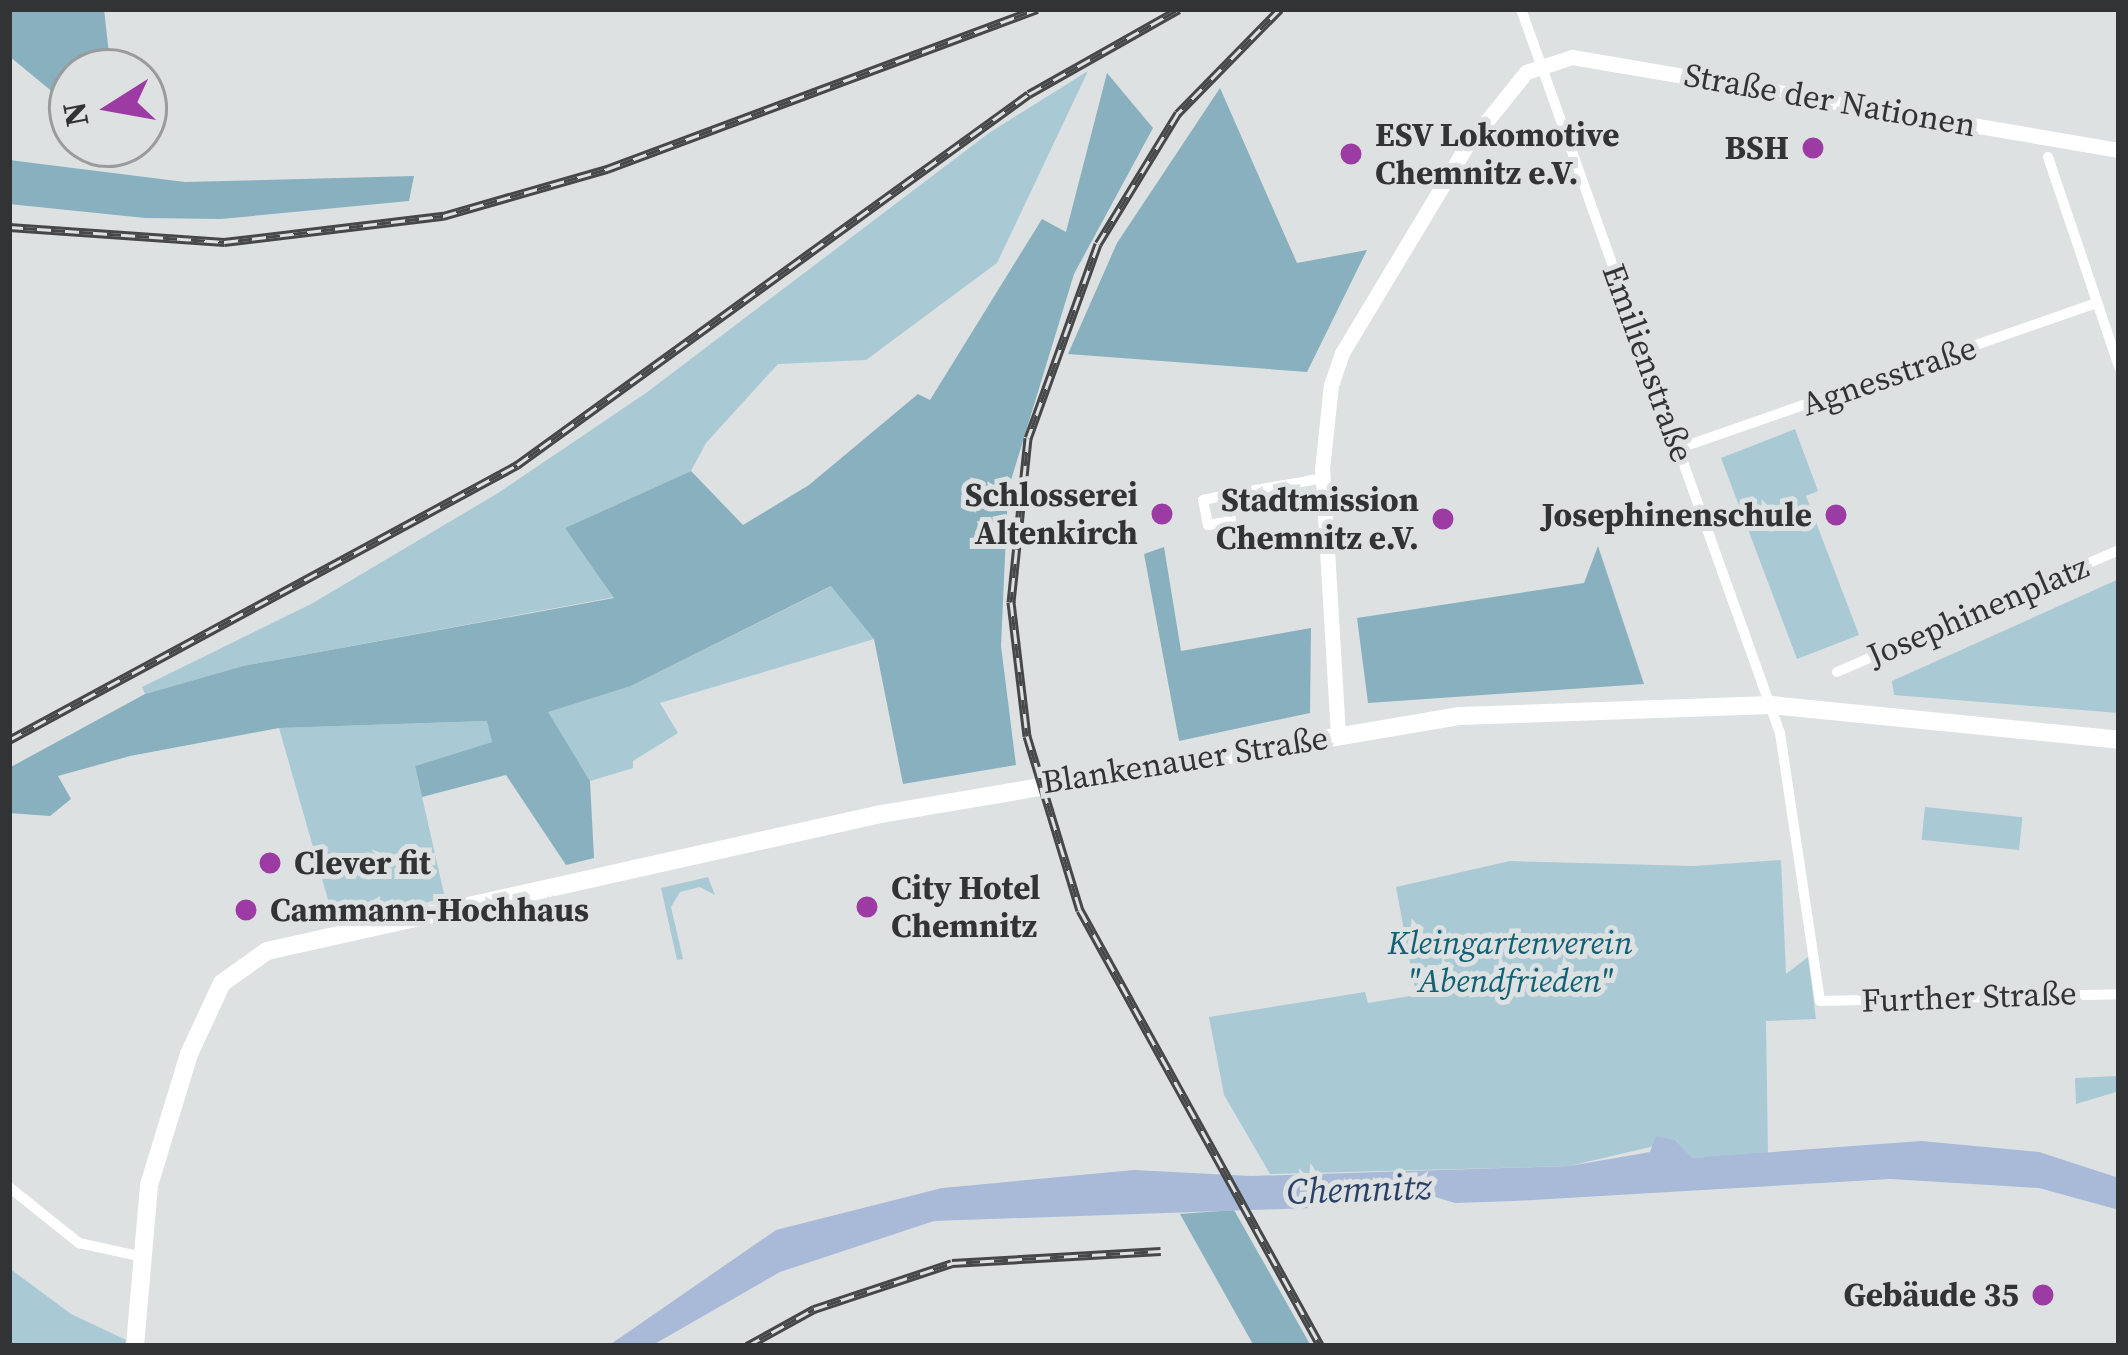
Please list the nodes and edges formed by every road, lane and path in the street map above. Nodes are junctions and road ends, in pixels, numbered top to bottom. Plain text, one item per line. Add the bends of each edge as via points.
1 (1521, 9) edge
2 (1540, 64) junction
3 (2119, 150) edge
4 (2048, 157) dead end
5 (2097, 303) junction
6 (2119, 368) edge
7 (1680, 448) junction
8 (1322, 478) junction
9 (1226, 495) dead end
10 (2119, 550) edge
11 (1838, 672) dead end
12 (1771, 705) junction
13 (1338, 735) junction
14 (2119, 740) edge
15 (2119, 994) edge
16 (1820, 1001) joint
17 (9, 1187) edge
18 (143, 1257) junction
19 (135, 1346) edge

1 - 2 street, Emilienstraße
2 - 3 main road, Straße der Nationen via 1572,57
2 - 7 street, Emilienstraße
2 - 8 main road via 1490,110 1342,353 1325,418
4 - 5 street
5 - 6 street
5 - 7 street, Agnesstraße
7 - 12 street, Emilienstraße
8 - 9 street
8 - 13 main road
10 - 11 street, Josephinenplatz
12 - 13 main road, Blankenauer Straße via 1475,715
12 - 14 main road, Blankenauer Straße
12 - 16 street, Emilienstraße
13 - 18 main road, Blankenauer Straße via 894,812 267,951 222,982 201,1020 149,1185
15 - 16 street, Further Straße
17 - 18 street via 79,1243
18 - 19 main road

